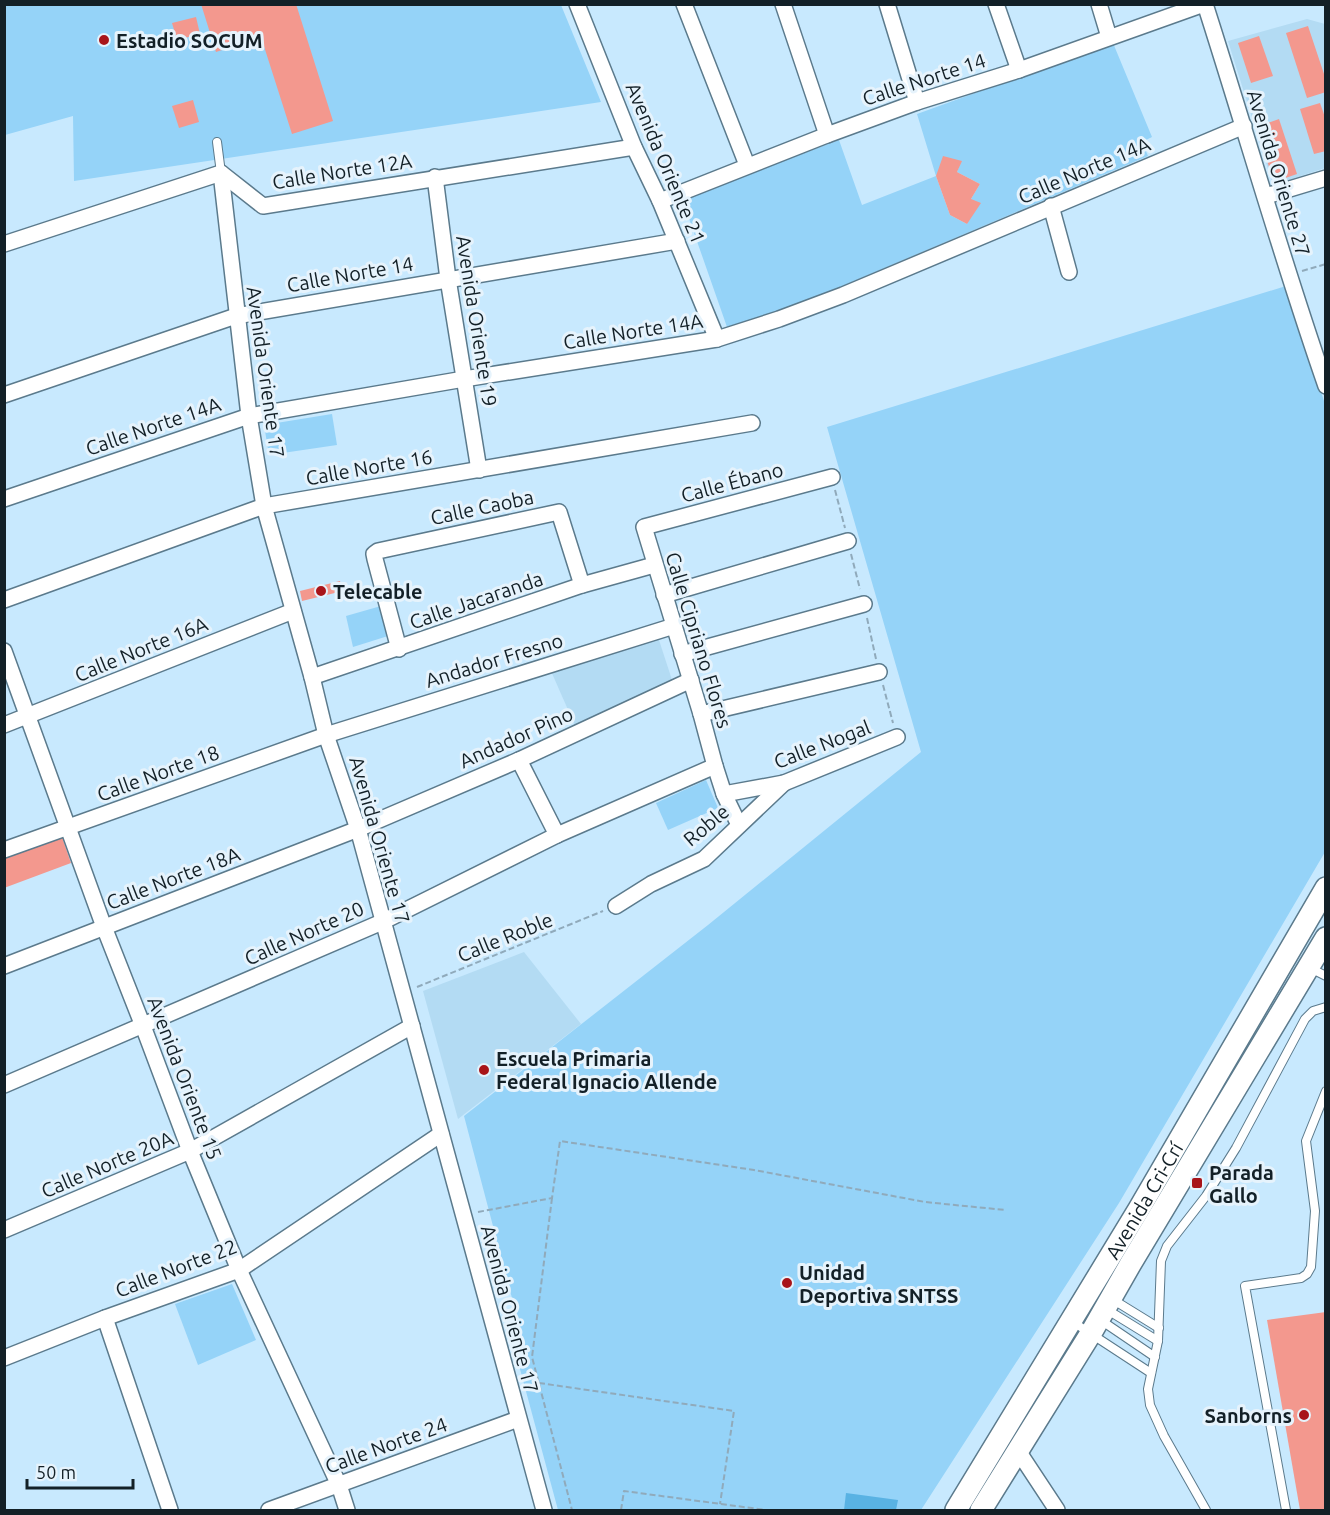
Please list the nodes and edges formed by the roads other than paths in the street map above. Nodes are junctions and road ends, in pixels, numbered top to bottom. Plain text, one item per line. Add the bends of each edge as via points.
1 (577, 4) edge
2 (684, 4) edge
3 (783, 4) edge
4 (887, 4) edge
5 (996, 4) edge
6 (1100, 4) edge
7 (1204, 4) edge
8 (1109, 36) junction
9 (1019, 70) junction
10 (917, 102) junction
11 (1244, 126) junction
12 (826, 135) junction
13 (217, 142) dead end
14 (634, 147) junction
15 (747, 165) junction
16 (221, 173) junction
17 (435, 177) junction
18 (1326, 178) edge
19 (1266, 196) junction
20 (660, 201) junction
21 (1051, 206) junction
22 (677, 241) junction
23 (4, 244) edge
24 (1069, 272) dead end
25 (448, 279) junction
26 (236, 316) junction
27 (717, 339) junction
28 (464, 379) junction
29 (1326, 386) edge
30 (4, 395) edge
31 (249, 416) junction
32 (752, 423) dead end
33 (479, 470) junction
34 (832, 477) dead end
35 (4, 499) edge
36 (264, 506) junction
37 (644, 527) joint
38 (848, 541) dead end
39 (654, 566) junction
40 (582, 585) junction
41 (664, 595) junction
42 (4, 600) edge
43 (864, 604) dead end
44 (292, 611) junction
45 (674, 626) junction
46 (399, 649) junction
47 (4, 651) edge
48 (682, 654) junction
49 (879, 672) dead end
50 (312, 677) junction
51 (691, 680) junction
52 (701, 714) junction
53 (28, 717) junction
54 (4, 725) edge
55 (326, 735) junction
56 (897, 737) dead end
57 (519, 760) junction
58 (714, 766) junction
59 (784, 783) junction
60 (724, 794) junction
61 (739, 825) junction
62 (69, 828) junction
63 (358, 829) junction
64 (557, 835) junction
65 (4, 850) edge
66 (1326, 888) edge
67 (616, 906) road end
68 (382, 922) junction
69 (104, 927) junction
70 (1321, 956) edge
71 (4, 966) edge
72 (1326, 1007) edge
73 (143, 1026) junction
74 (412, 1026) junction
75 (4, 1084) edge
76 (1326, 1091) edge
77 (441, 1134) junction
78 (190, 1151) junction
79 (1139, 1209) junction
80 (4, 1230) edge
81 (1131, 1263) junction
82 (239, 1270) junction
83 (1092, 1287) junction
84 (1076, 1314) junction
85 (1102, 1315) junction
86 (105, 1318) junction
87 (1159, 1328) junction
88 (1158, 1341) junction
89 (6, 1353) edge
90 (1155, 1357) junction
91 (1151, 1373) junction
92 (518, 1419) junction
93 (1018, 1451) junction
94 (339, 1485) junction
95 (1203, 1509) edge
96 (170, 1510) edge
97 (269, 1510) edge
98 (347, 1510) edge
99 (544, 1510) edge
100 (956, 1510) edge
101 (981, 1510) edge
102 (1057, 1510) edge
103 (1286, 1510) edge

1 - 14 street, Avenida Oriente 21
2 - 15 street
3 - 12 street
4 - 10 street
5 - 9 street
6 - 8 street
7 - 8 street, Calle Norte 14
7 - 11 street, Avenida Oriente 27
8 - 9 street, Calle Norte 14
9 - 10 street, Calle Norte 14
10 - 12 street, Calle Norte 14
11 - 19 street, Avenida Oriente 27
11 - 21 street, Calle Norte 14A
12 - 15 street, Calle Norte 14
13 - 16 lane
14 - 17 street, Calle Norte 12A
14 - 20 street, Avenida Oriente 21
15 - 20 street, Calle Norte 14
16 - 17 street, Calle Norte 12A via 263,206
16 - 23 street
16 - 26 street, Avenida Oriente 17
17 - 25 street, Avenida Oriente 19
18 - 19 street
19 - 29 street, Avenida Oriente 27 via 1288,276
20 - 22 street, Avenida Oriente 21
21 - 24 street
21 - 27 street, Calle Norte 14A via 814,307
22 - 25 street, Calle Norte 14
22 - 27 street, Avenida Oriente 21
25 - 26 street, Calle Norte 14
25 - 28 street, Avenida Oriente 19
26 - 30 street, Calle Norte 14
26 - 31 street, Avenida Oriente 17
27 - 28 street, Calle Norte 14A
28 - 31 street, Calle Norte 14A
28 - 33 street, Avenida Oriente 19
31 - 35 street, Calle Norte 14A
31 - 36 street, Avenida Oriente 17
32 - 33 street, Calle Norte 16
33 - 36 street, Calle Norte 16
34 - 37 street, Calle Ébano
36 - 42 street, Calle Norte 16
36 - 44 street, Avenida Oriente 17
37 - 39 street, Calle Cipriano Flores
38 - 41 street
39 - 40 street, Calle Jacaranda
39 - 41 street, Calle Cipriano Flores
40 - 46 street, Calle Jacaranda
40 - 46 street, Calle Caoba via 559,512 378,551 374,554
41 - 45 street, Calle Cipriano Flores
43 - 48 street
44 - 50 street, Avenida Oriente 17
44 - 53 street, Calle Norte 16A
45 - 48 street, Calle Cipriano Flores
45 - 55 street, Andador Fresno
46 - 50 street, Calle Jacaranda
47 - 53 street, Avenida Oriente 15
48 - 51 street, Calle Cipriano Flores
49 - 52 street
50 - 55 street, Avenida Oriente 17
51 - 52 street, Calle Cipriano Flores
51 - 57 street, Andador Pino
52 - 58 street, Calle Cipriano Flores
53 - 54 street, Calle Norte 16A
53 - 62 street, Avenida Oriente 15
55 - 62 street, Calle Norte 18
55 - 63 street, Avenida Oriente 17
56 - 59 street, Calle Nogal
57 - 63 street, Andador Pino
57 - 64 street
58 - 60 street, Calle Cipriano Flores
58 - 64 street, Calle Norte 20
59 - 60 street, Calle Nogal
59 - 61 street, Roble
60 - 61 street, Calle Cipriano Flores
61 - 67 street, Roble via 704,859
62 - 65 street, Calle Norte 18
62 - 69 street, Avenida Oriente 15
63 - 68 street, Avenida Oriente 17
63 - 69 street, Calle Norte 18A
64 - 68 street, Calle Norte 20
66 - 79 main road, Avenida Cri-Crí
68 - 73 street, Calle Norte 20
68 - 74 street, Avenida Oriente 17
69 - 71 street, Calle Norte 18A
69 - 73 street, Avenida Oriente 15
70 - 81 main road, Avenida Cri-Crí
72 - 87 lane via 1305,1019 1236,1148 1206,1196 1167,1246 1161,1261
73 - 75 street, Calle Norte 20
73 - 78 street, Avenida Oriente 15
74 - 77 street, Avenida Oriente 17
74 - 78 street, Calle Norte 20A
76 - 103 lane via 1306,1141 1315,1211 1311,1267 1301,1278 1245,1286
77 - 82 street, Calle Norte 22
77 - 92 street, Avenida Oriente 17
78 - 80 street, Calle Norte 20A
78 - 82 street, Avenida Oriente 15
79 - 81 main road via 1143,1218 1121,1257 1123,1263
79 - 83 main road, Avenida Cri-Crí
81 - 85 main road, Avenida Cri-Crí
82 - 86 street, Calle Norte 22
82 - 94 street, Avenida Oriente 15
83 - 84 main road, Avenida Cri-Crí
83 - 85 lane
84 - 85 lane
84 - 85 lane
84 - 100 main road, Avenida Cri-Crí
85 - 87 lane
85 - 88 lane
85 - 90 lane
85 - 91 lane
85 - 93 main road, Avenida Cri-Crí
86 - 89 street, Calle Norte 22
86 - 96 street
87 - 88 lane
88 - 90 lane
90 - 91 lane
91 - 95 lane via 1150,1405
92 - 94 street, Calle Norte 24
92 - 99 street, Avenida Oriente 17
93 - 101 main road, Avenida Cri-Crí
93 - 102 street
94 - 97 street, Calle Norte 24
94 - 98 street, Avenida Oriente 15

